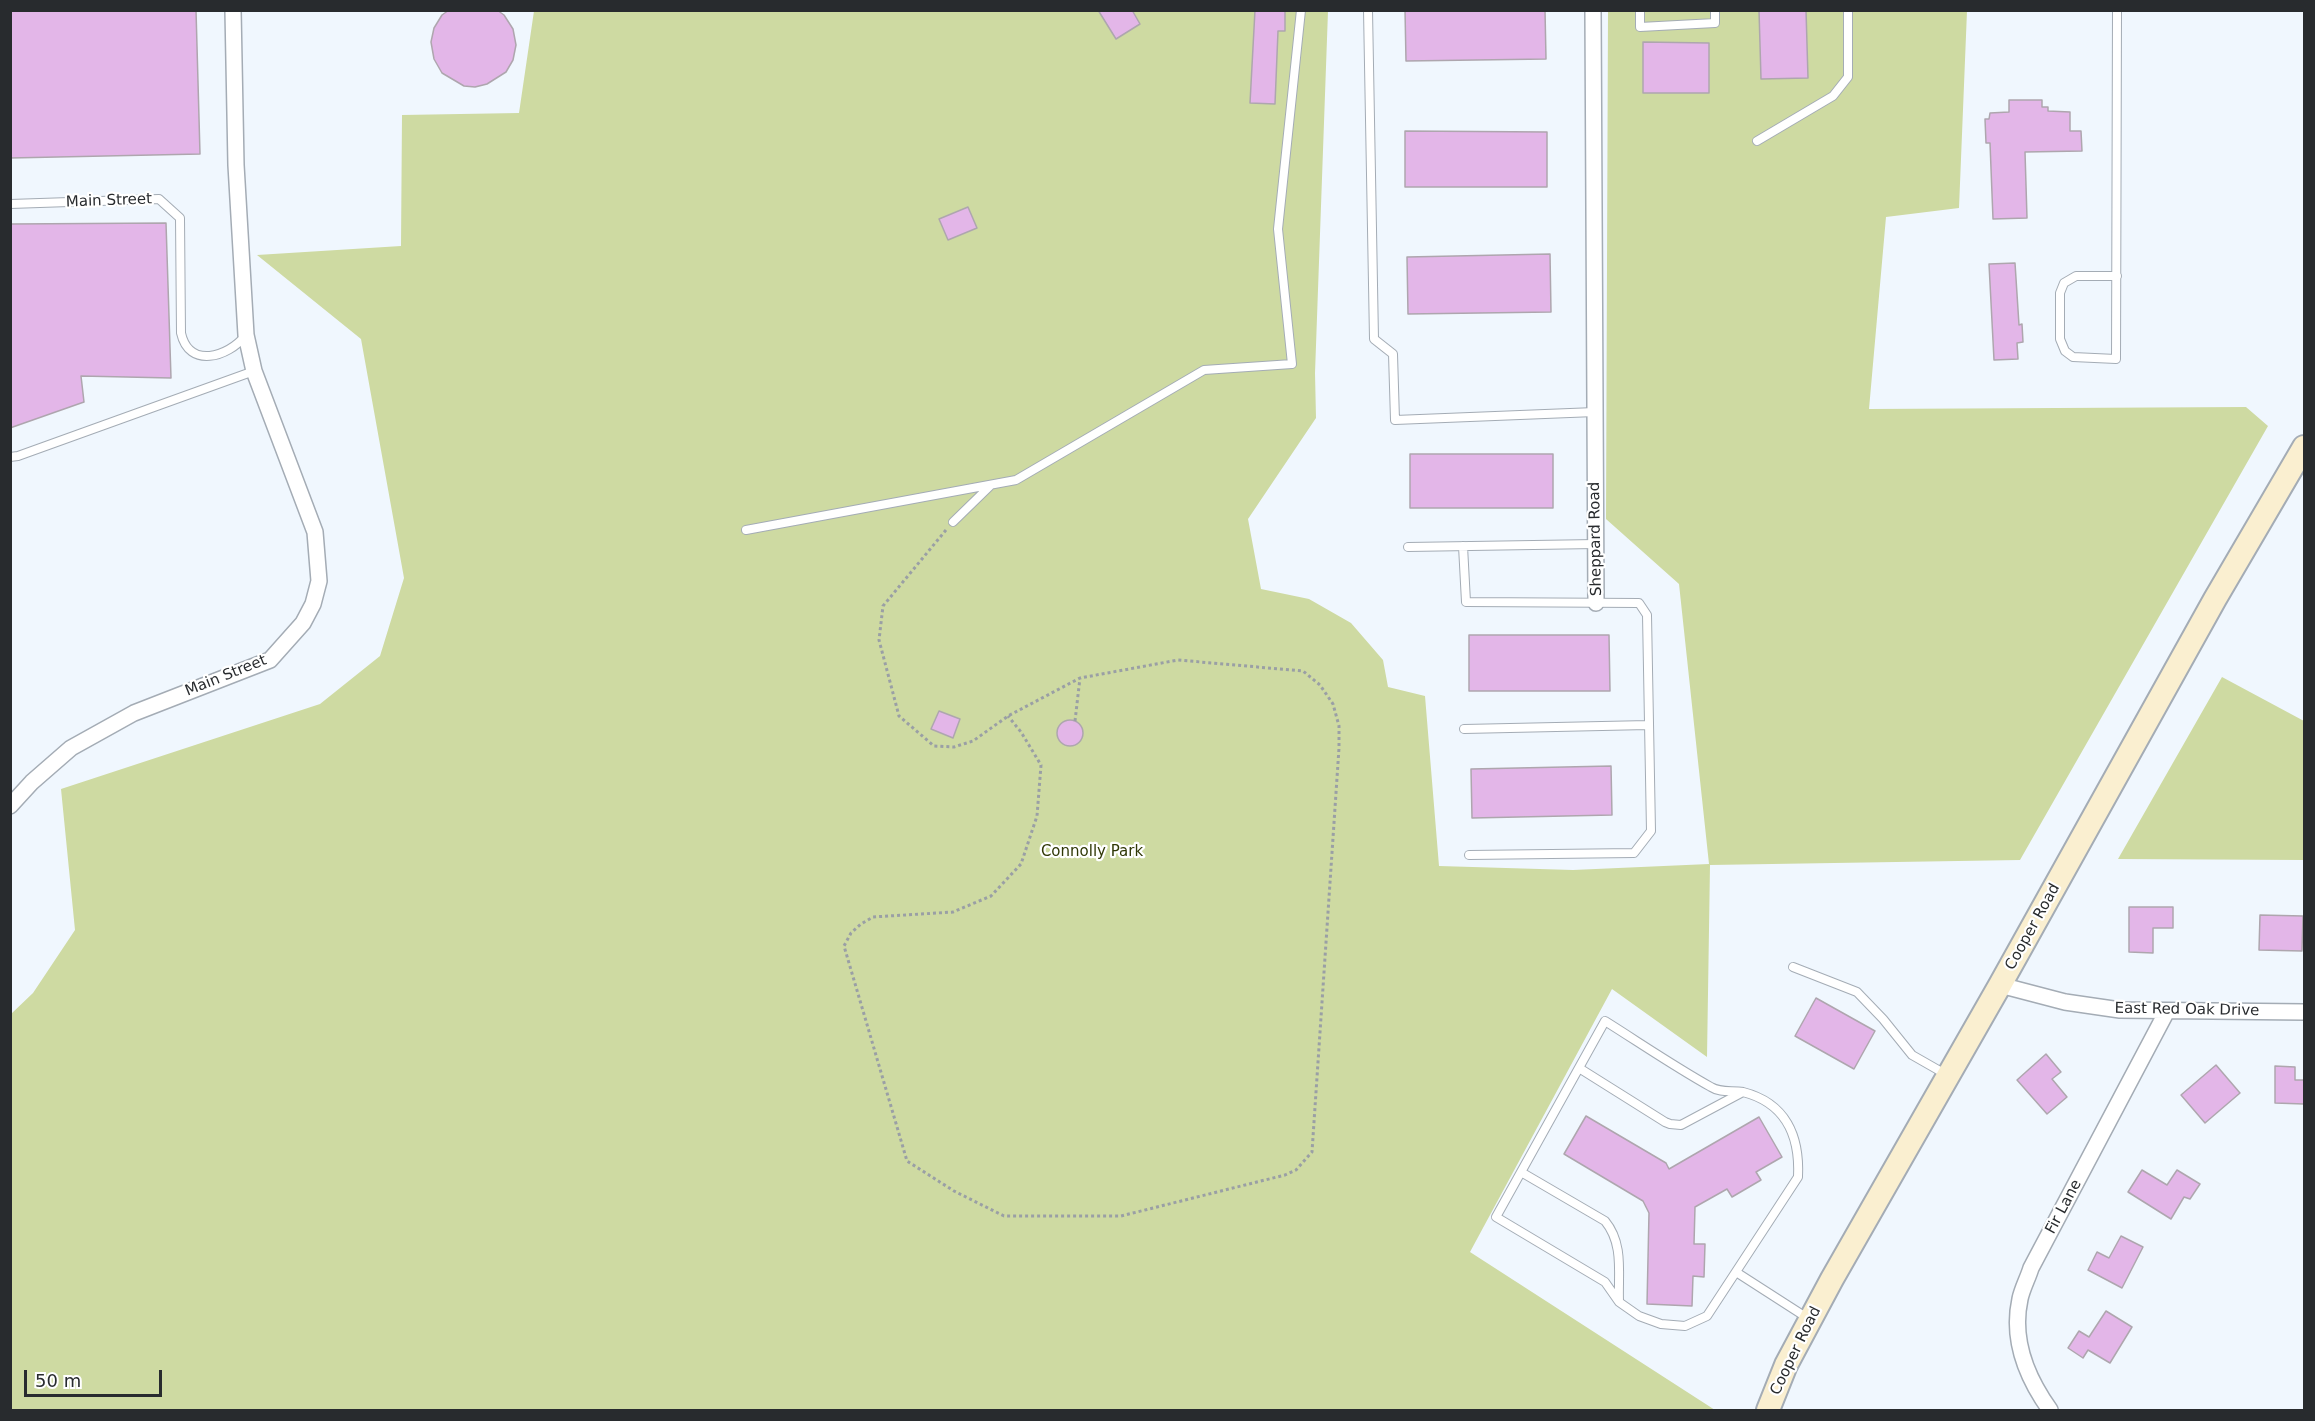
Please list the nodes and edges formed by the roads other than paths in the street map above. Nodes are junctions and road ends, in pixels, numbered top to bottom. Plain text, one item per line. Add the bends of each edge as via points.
1 (233, 10) edge
2 (1301, 10) edge
3 (1368, 10) edge
4 (1593, 10) edge
5 (1640, 10) edge
6 (1715, 10) edge
7 (1848, 10) edge
8 (2117, 10) edge
9 (1757, 141) dead end
10 (10, 204) edge
11 (2117, 276) junction
12 (246, 335) junction
13 (254, 371) junction
14 (1595, 412) junction
15 (2304, 447) edge
16 (10, 456) edge
17 (991, 485) junction
18 (953, 522) road end
19 (746, 530) dead end
20 (1596, 544) junction
21 (1463, 546) junction
22 (1408, 547) dead end
23 (1596, 603) junction
24 (1648, 725) junction
25 (1464, 729) dead end
26 (10, 807) edge
27 (1469, 855) dead end
28 (1793, 967) dead end
29 (2000, 985) junction
30 (2167, 1011) junction
31 (2304, 1012) edge
32 (1579, 1068) junction
33 (1949, 1075) junction
34 (1743, 1092) junction
35 (1521, 1172) junction
36 (1736, 1272) junction
37 (1619, 1302) junction
38 (1810, 1320) junction
39 (1768, 1410) edge
40 (2050, 1410) edge

1 - 12 street, Main Street via 236,165
2 - 17 lane via 1278,229 1292,364 1204,370 1016,480
3 - 14 lane via 1374,339 1393,354 1395,420
4 - 14 street, Sheppard Road
5 - 6 lane via 1640,27 1715,23
7 - 9 lane via 1848,77 1833,96
8 - 11 lane
10 - 12 lane, Main Street via 159,199 180,218 181,333 185,344 199,355 212,356 231,349
11 - 11 lane via 2116,359 2073,357 2060,341 2062,286 2076,276
12 - 13 street, Main Street
13 - 16 lane
13 - 26 street, Main Street via 315,532 319,581 303,622 270,660 134,713 71,748
14 - 20 street, Sheppard Road
15 - 29 street, Cooper Road
17 - 18 lane
17 - 19 lane
20 - 21 lane
20 - 23 street, Sheppard Road
21 - 22 lane
21 - 23 lane via 1466,602
23 - 24 lane, Sheppard Road via 1639,603 1647,615
24 - 25 lane
24 - 27 lane, Sheppard Road via 1651,831 1634,853
28 - 33 lane via 1857,992 1912,1055
29 - 30 street, East Red Oak Drive via 2065,1002 2120,1010
29 - 33 street, Cooper Road
30 - 31 street, East Red Oak Drive
30 - 40 street, Fir Lane via 2031,1268 2020,1299 2020,1352
32 - 34 lane via 1675,1125
32 - 34 lane via 1605,1022 1715,1090
32 - 35 lane
33 - 38 street, Cooper Road
34 - 36 lane via 1764,1100 1781,1114 1793,1133 1799,1155 1798,1177
35 - 37 lane via 1605,1221 1613,1231 1618,1243
35 - 37 lane via 1496,1217 1605,1282
36 - 37 lane via 1707,1316 1685,1326 1661,1324 1639,1316
36 - 38 lane
38 - 39 street, Cooper Road

